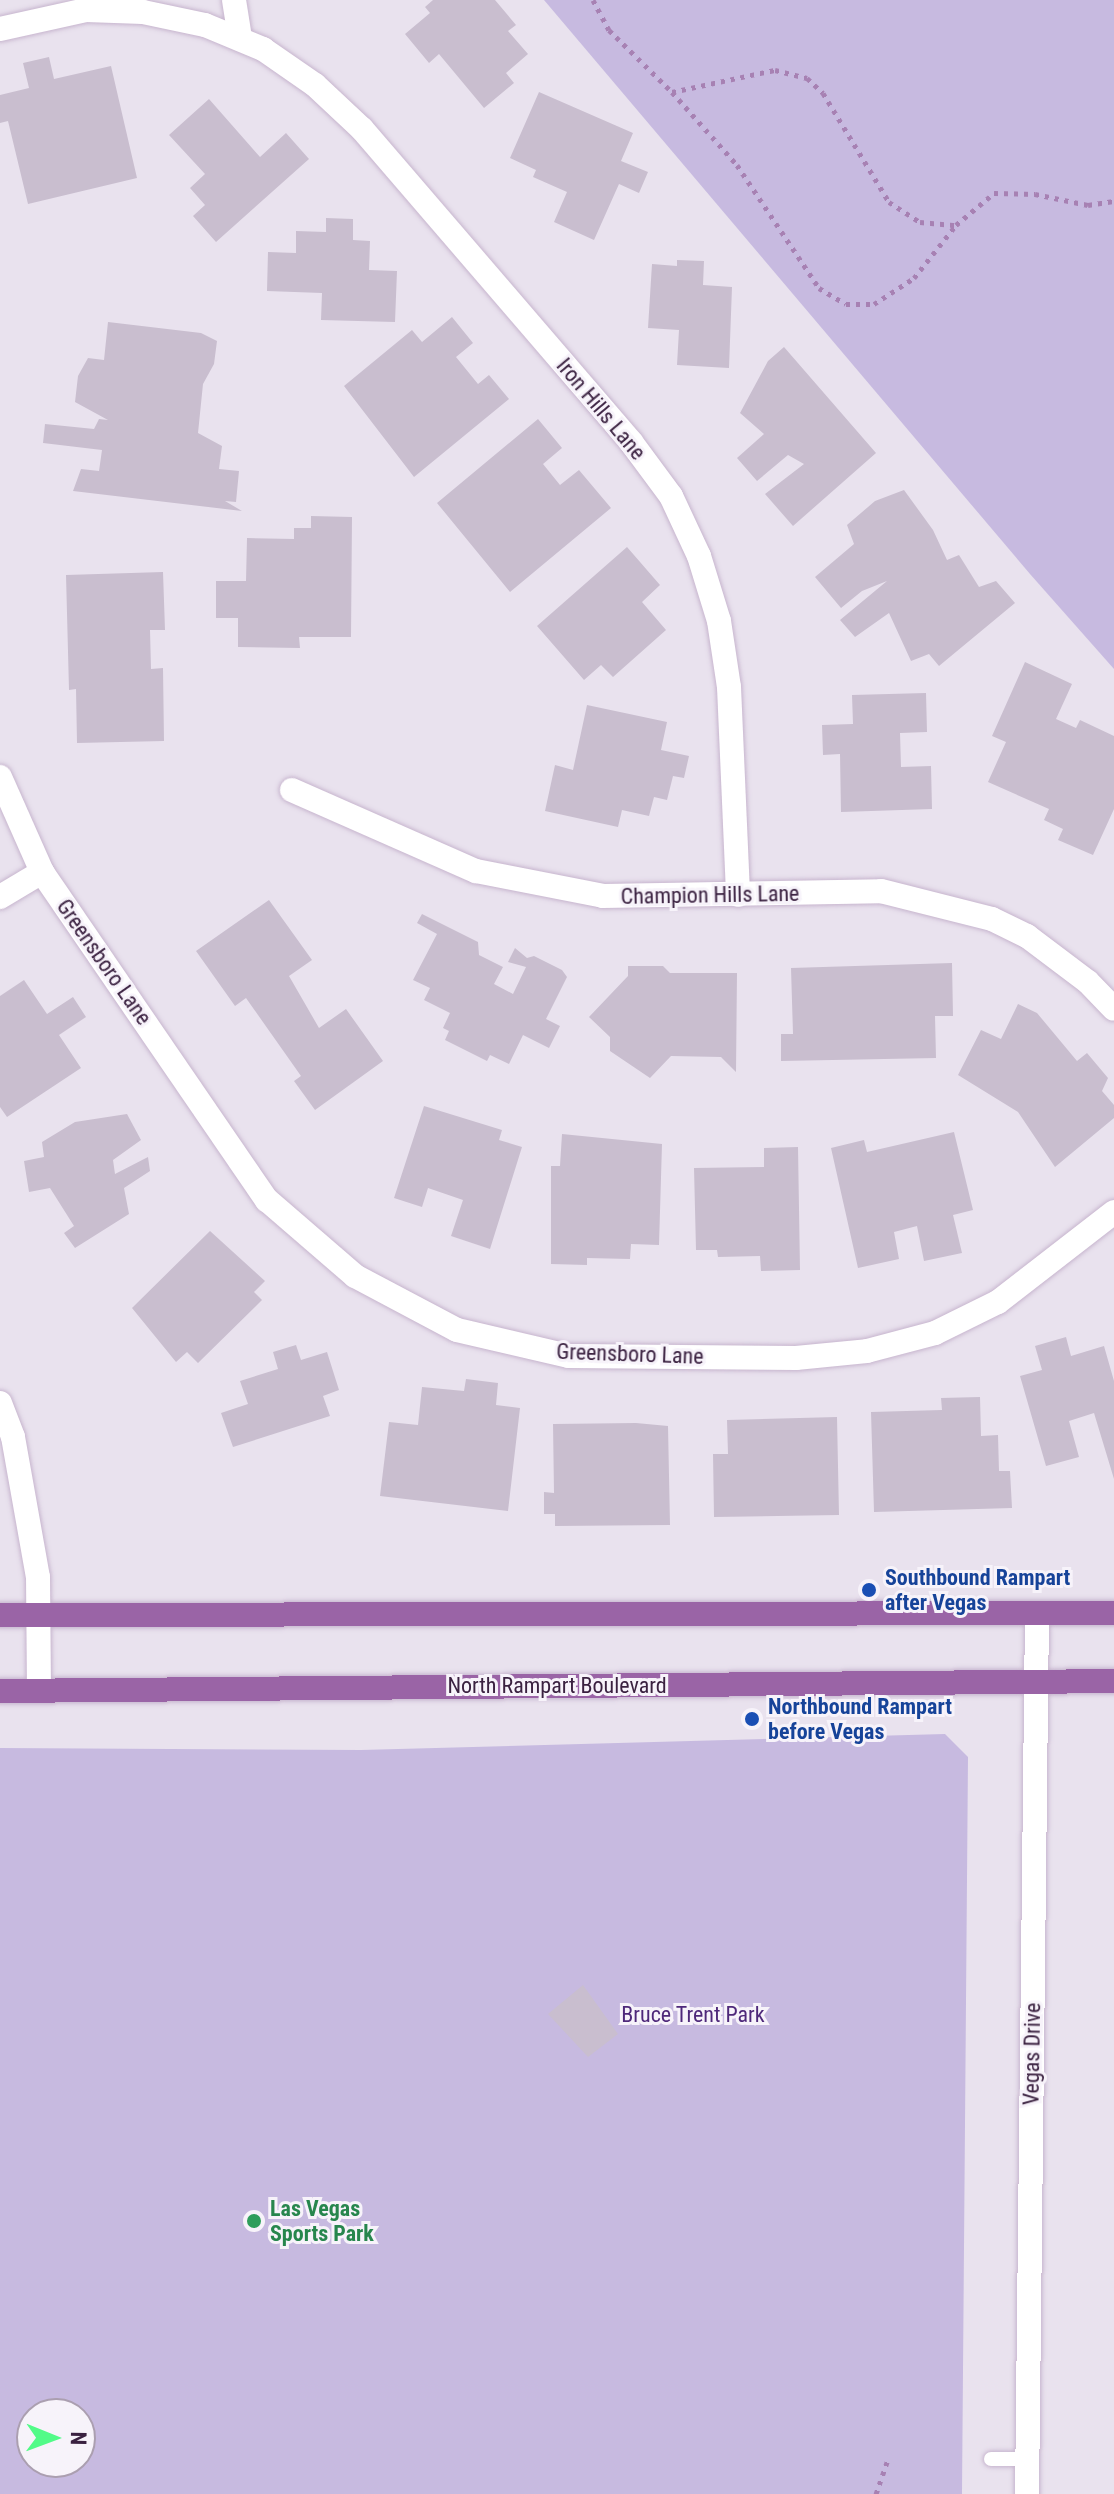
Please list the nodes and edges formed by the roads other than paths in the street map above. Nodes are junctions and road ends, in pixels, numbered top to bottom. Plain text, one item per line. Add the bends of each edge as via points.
1 (234, 0) edge
2 (72, 7) edge
3 (0, 29) edge
4 (240, 39) junction
5 (0, 777) edge
6 (292, 790) dead end
7 (42, 872) junction
8 (738, 895) junction
9 (0, 897) edge
10 (1114, 1009) edge
11 (1114, 1212) edge
12 (0, 1403) edge
13 (1114, 1613) edge
14 (1037, 1614) junction
15 (0, 1615) edge
16 (38, 1615) junction
17 (1114, 1681) edge
18 (1036, 1682) junction
19 (39, 1690) junction
20 (0, 1691) edge
21 (991, 2459) dead end
22 (1028, 2459) junction
23 (1027, 2494) edge

1 - 4 street
2 - 3 street, Iron Hills Lane
2 - 4 street, Iron Hills Lane via 143,12 205,25
4 - 8 street, Iron Hills Lane via 315,85 362,129 631,442 671,496 699,556 719,621 729,687
5 - 7 street, Greensboro Lane
6 - 8 street, Champion Hills Lane via 476,871 603,896
7 - 9 street
7 - 11 street, Greensboro Lane via 267,1200 355,1276 457,1330 569,1356 796,1358 867,1351 935,1333 998,1302
8 - 10 street, Champion Hills Lane via 881,891 992,919 1027,936
12 - 16 street via 13,1437 38,1577
13 - 14 main road
14 - 16 main road
14 - 18 street, Vegas Drive
15 - 16 main road
16 - 19 street
17 - 18 main road, North Rampart Boulevard
18 - 19 main road, North Rampart Boulevard
18 - 22 street, Vegas Drive
19 - 20 main road, North Rampart Boulevard
21 - 22 lane
22 - 23 street, Vegas Drive

